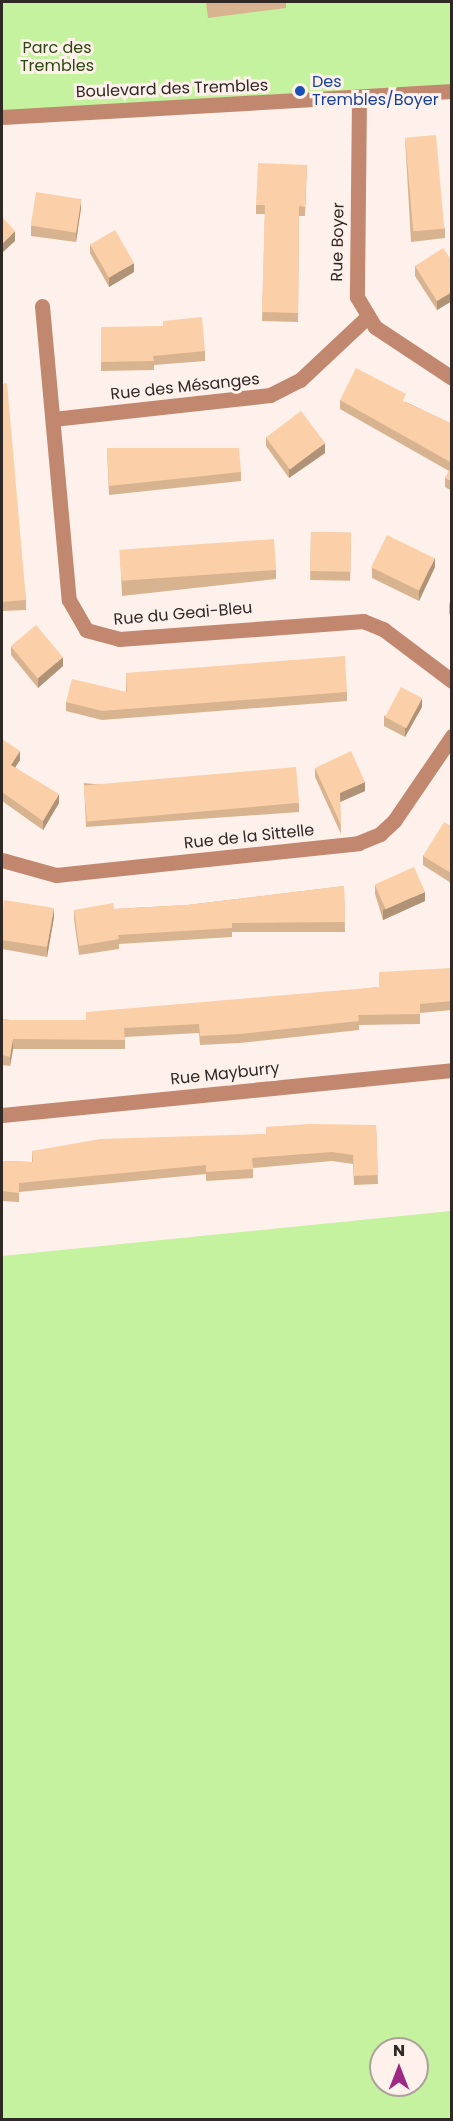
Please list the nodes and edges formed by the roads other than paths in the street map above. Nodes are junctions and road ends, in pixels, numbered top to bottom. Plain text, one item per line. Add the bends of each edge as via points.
1 (452, 91) edge
2 (359, 97) junction
3 (2, 117) edge
4 (42, 306) dead end
5 (366, 318) junction
6 (452, 378) edge
7 (53, 419) junction
8 (452, 681) edge
9 (452, 736) edge
10 (2, 860) edge
11 (452, 1070) edge
12 (2, 1115) edge

1 - 2 street, Boulevard des Trembles
2 - 3 street, Boulevard des Trembles
2 - 5 street, Rue Boyer via 354,277
4 - 7 street, Rue du Geai-Bleu
5 - 6 street
5 - 7 street, Rue des Mésanges via 300,380 270,395
7 - 8 street, Rue du Geai-Bleu via 69,600 86,630 119,639 363,621 383,628
9 - 10 street, Rue de la Sittelle via 394,821 380,834 358,843 56,875
11 - 12 street, Rue Mayburry

